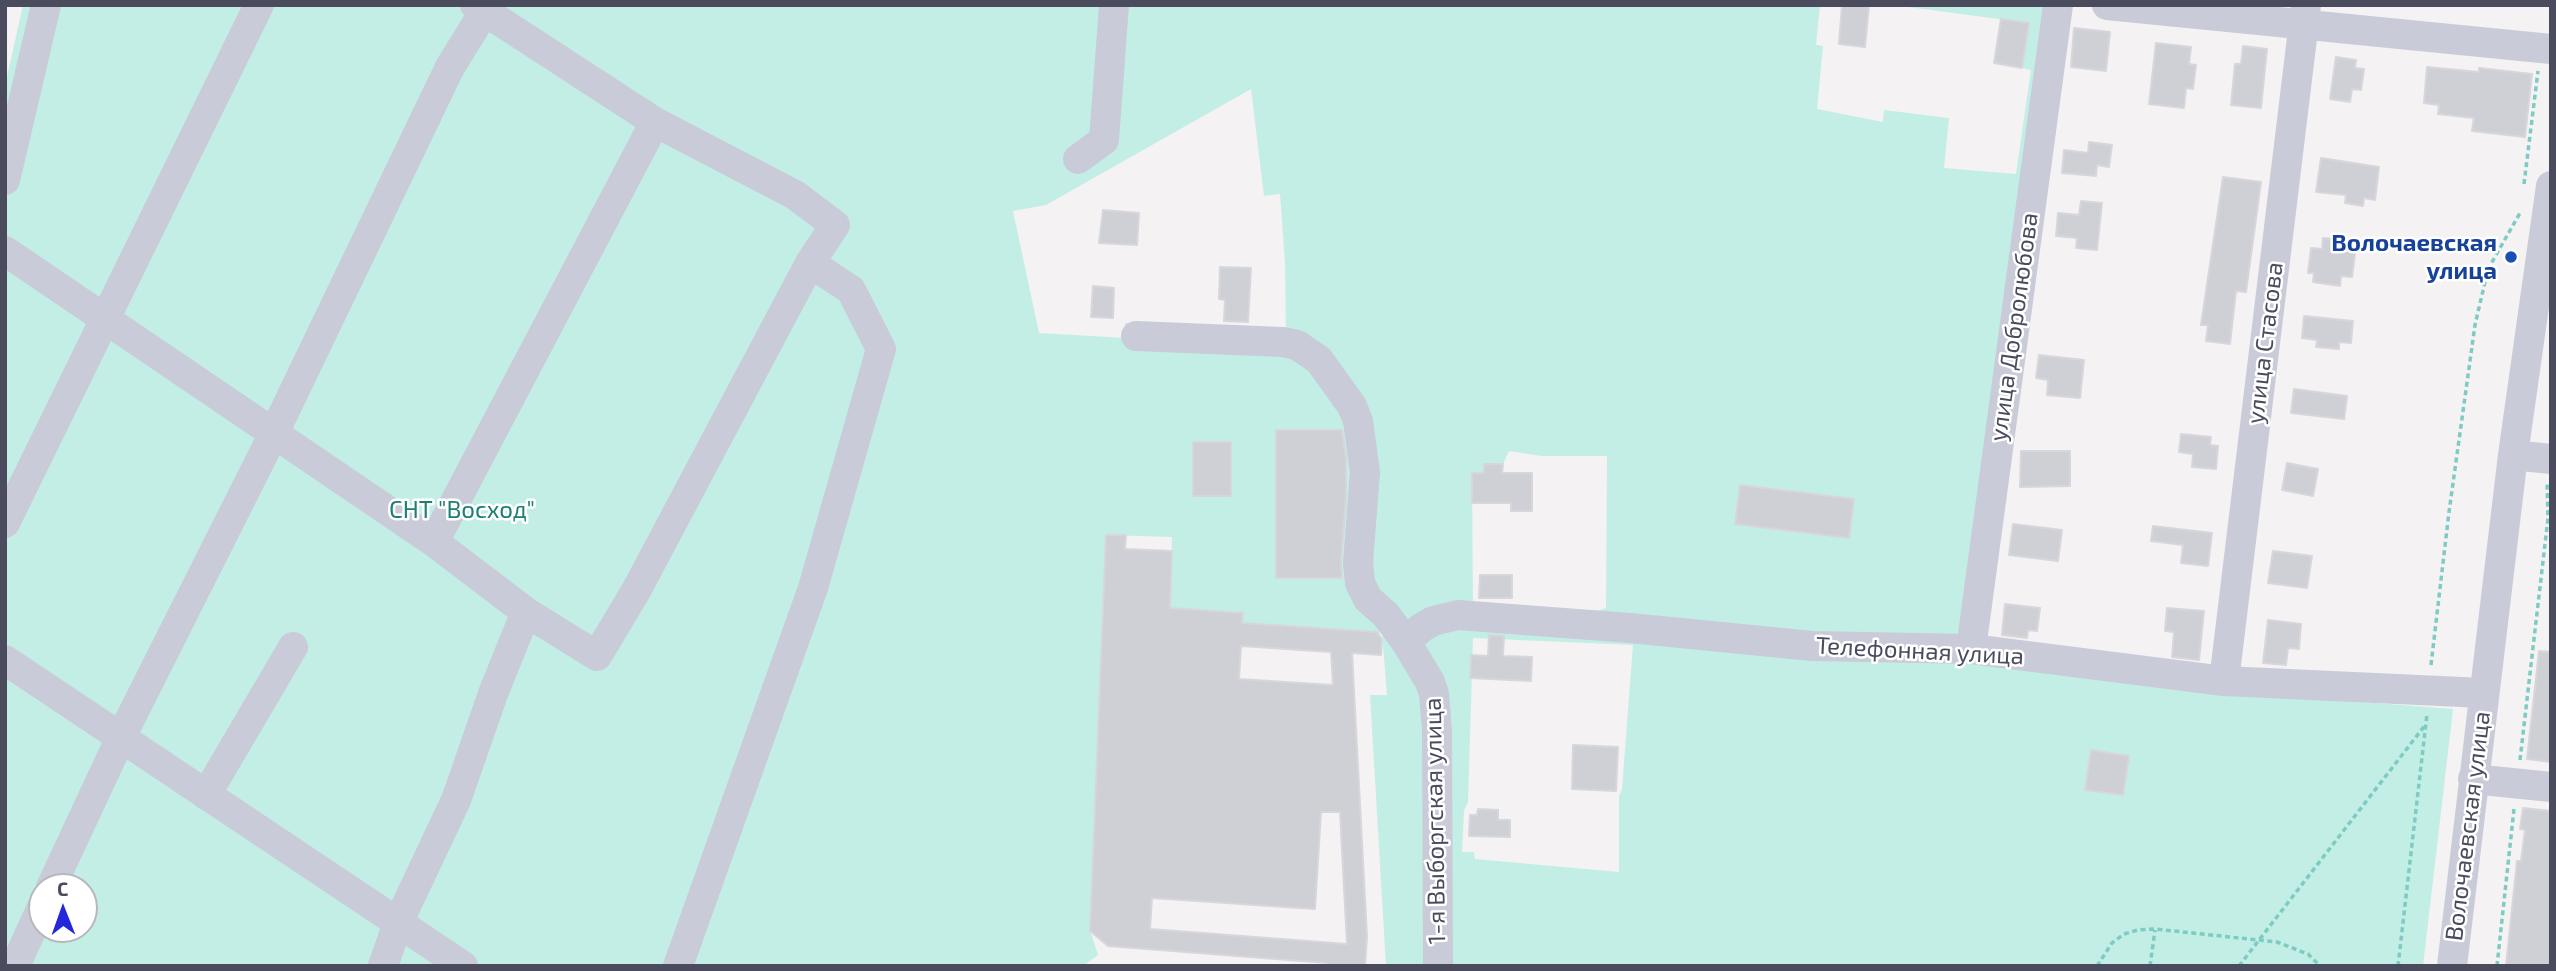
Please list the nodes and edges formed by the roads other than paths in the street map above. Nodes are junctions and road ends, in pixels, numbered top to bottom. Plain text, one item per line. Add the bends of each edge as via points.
1 (46, 5) edge
2 (259, 5) edge
3 (1114, 5) edge
4 (2058, 5) edge
5 (2107, 5) edge
6 (480, 9) edge
7 (2305, 15) edge
8 (2546, 48) edge
9 (655, 122) junction
10 (1078, 159) dead end
11 (5, 180) edge
12 (2537, 188) edge
13 (5, 251) edge
14 (810, 263) junction
15 (105, 318) junction
16 (1136, 336) dead end
17 (274, 433) junction
18 (2513, 455) junction
19 (2550, 460) edge
20 (5, 523) edge
21 (434, 541) junction
22 (526, 612) junction
23 (1406, 642) junction
24 (293, 647) dead end
25 (1970, 649) junction
26 (5, 660) edge
27 (2224, 681) junction
28 (2483, 693) junction
29 (121, 737) junction
30 (2473, 779) junction
31 (2551, 787) edge
32 (206, 795) junction
33 (58, 873) edge
34 (398, 923) junction
35 (28, 938) edge
36 (15, 966) edge
37 (383, 966) edge
38 (463, 966) edge
39 (678, 966) edge
40 (1438, 966) edge
41 (2452, 966) edge

1 - 11 street
2 - 15 street
3 - 10 street via 1104,140
4 - 25 street, улица Добролюбова
5 - 7 street
6 - 9 street
6 - 17 street
7 - 8 street
7 - 27 street, улица Стасова
9 - 14 street via 795,195 835,225
9 - 21 street
12 - 18 street, Волочаевская улица
13 - 15 street
14 - 22 street via 597,656
14 - 39 street via 851,290 881,348 813,588
15 - 17 street
15 - 20 street
16 - 23 street, 1-я Выборгская улица via 1283,342 1297,345 1319,360 1352,406 1363,446 1360,583
17 - 21 street
17 - 29 street
18 - 19 street
18 - 28 street, Волочаевская улица
21 - 22 street
22 - 34 street via 456,800
23 - 25 street, Телефонная улица via 1433,621 1458,615 1812,646
23 - 40 street, 1-я Выборгская улица via 1430,682 1436,710
24 - 32 street
25 - 27 street, Телефонная улица
26 - 29 street
27 - 28 street, Телефонная улица
28 - 30 street, Волочаевская улица
29 - 32 street
29 - 33 street
30 - 31 street
30 - 41 street, Волочаевская улица
32 - 34 street
34 - 37 street
34 - 38 street
35 - 36 street

